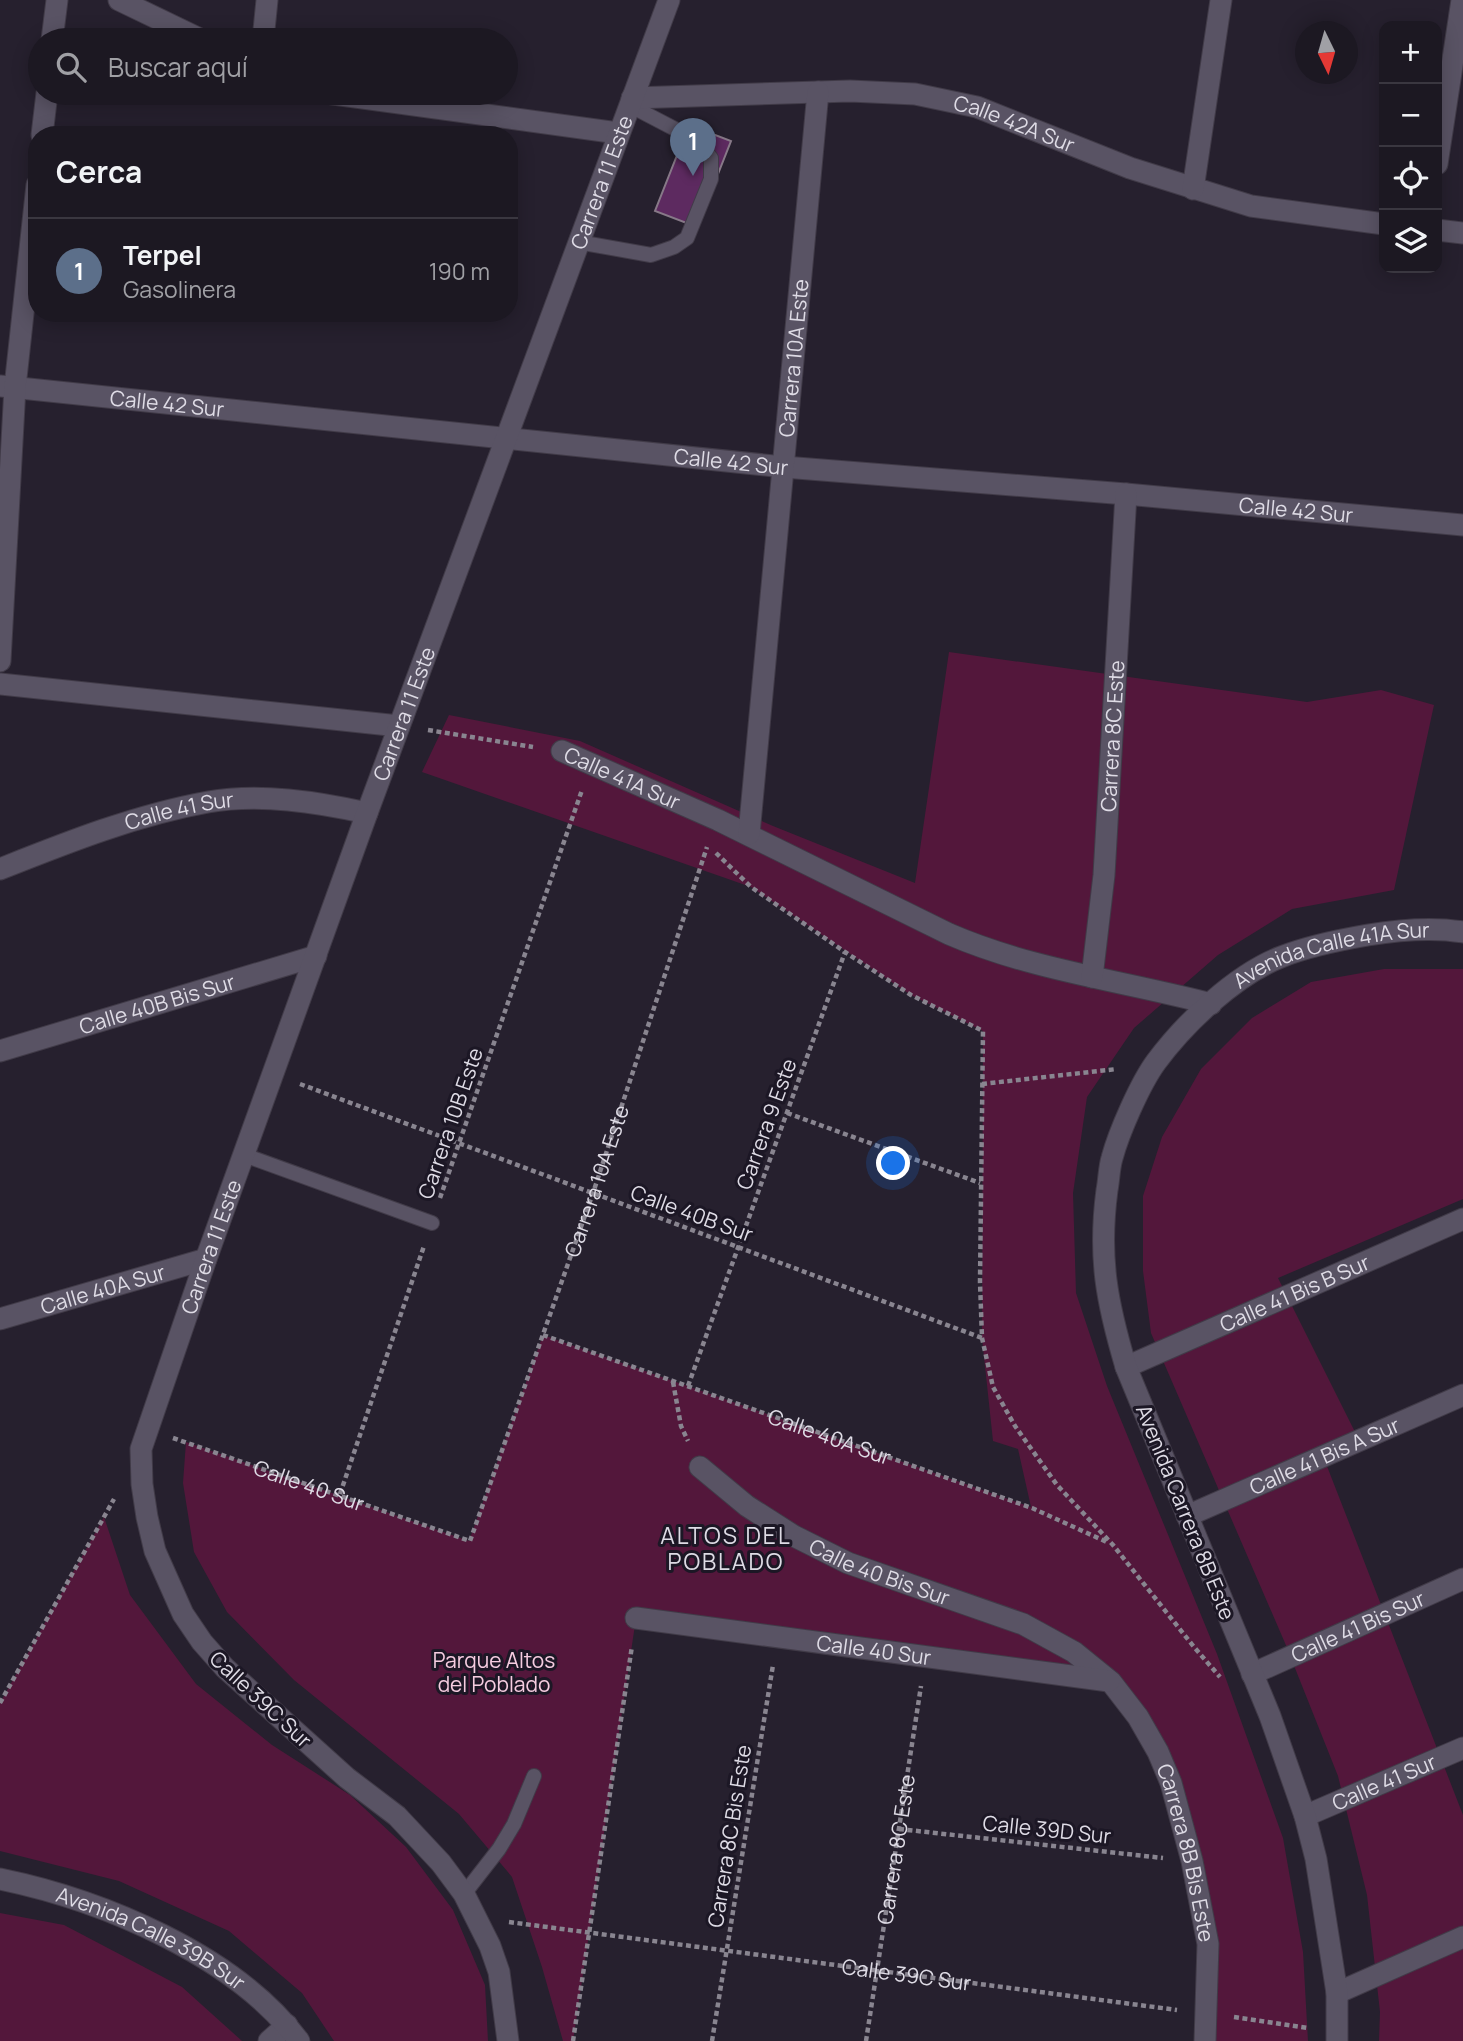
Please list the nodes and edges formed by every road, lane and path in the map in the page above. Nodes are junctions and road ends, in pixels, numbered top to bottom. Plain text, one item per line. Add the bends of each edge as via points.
1 (57, 0) edge
2 (119, 0) edge
3 (267, 0) edge
4 (669, 0) edge
5 (1221, 0) edge
6 (1462, 0) edge
7 (54, 28) edge
8 (177, 28) edge
9 (264, 28) edge
10 (818, 92) junction
11 (630, 102) junction
12 (46, 105) edge
13 (414, 105) edge
14 (43, 126) edge
15 (618, 133) junction
16 (1440, 147) edge
17 (1193, 189) junction
18 (1379, 223) edge
19 (1442, 231) edge
20 (1463, 233) edge
21 (578, 242) junction
22 (28, 248) edge
23 (8, 387) edge
24 (506, 439) junction
25 (784, 467) junction
26 (1126, 494) junction
27 (1463, 525) edge
28 (0, 661) edge
29 (0, 684) edge
30 (399, 726) junction
31 (562, 751) joint
32 (591, 763) junction
33 (367, 813) junction
34 (748, 834) junction
35 (0, 869) edge
36 (1463, 932) edge
37 (845, 952) junction
38 (316, 956) junction
39 (1091, 977) junction
40 (1210, 1004) junction
41 (0, 1051) edge
42 (1155, 1064) junction
43 (273, 1074) junction
44 (982, 1084) junction
45 (787, 1113) junction
46 (459, 1143) junction
47 (244, 1155) junction
48 (980, 1183) junction
49 (593, 1193) junction
50 (1463, 1219) edge
51 (432, 1223) junction
52 (738, 1247) junction
53 (206, 1259) junction
54 (0, 1319) edge
55 (543, 1335) junction
56 (982, 1338) junction
57 (1126, 1367) junction
58 (673, 1381) junction
59 (688, 1386) junction
60 (1463, 1395) edge
61 (147, 1429) junction
62 (700, 1467) joint
63 (116, 1494) dead end
64 (340, 1494) junction
65 (1187, 1516) junction
66 (470, 1541) joint
67 (1113, 1545) junction
68 (1463, 1579) edge
69 (636, 1618) joint
70 (778, 1637) junction
71 (925, 1656) junction
72 (1252, 1674) junction
73 (1111, 1682) junction
74 (1228, 1683) dead end
75 (0, 1703) edge
76 (1463, 1748) edge
77 (534, 1776) dead end
78 (1305, 1816) junction
79 (899, 1829) junction
80 (1192, 1861) junction
81 (0, 1879) edge
82 (464, 1894) junction
83 (477, 1917) junction
84 (589, 1932) junction
85 (1463, 1937) edge
86 (726, 1950) junction
87 (877, 1970) junction
88 (1337, 1993) junction
89 (1207, 2014) junction
90 (293, 2033) edge
91 (1337, 2036) edge
92 (269, 2041) edge
93 (508, 2041) edge
94 (573, 2041) edge
95 (712, 2041) edge
96 (866, 2041) edge
97 (1205, 2041) edge

1 - 7 street
2 - 8 street
3 - 9 street
4 - 11 street, Carrera 11 Este
5 - 17 street
6 - 16 street
10 - 11 street, Calle 42A Sur
10 - 17 street, Calle 42A Sur via 882,91 977,107
10 - 25 street, Carrera 10A Este
11 - 15 street, Carrera 11 Este
11 - 21 lane via 698,142 710,158 711,179 687,237 674,247 651,254
12 - 14 street
13 - 15 street
15 - 21 street, Carrera 11 Este
17 - 18 street, Calle 42A Sur via 1251,206
19 - 20 street
21 - 24 street, Carrera 11 Este
22 - 23 street
23 - 24 street, Calle 42 Sur
23 - 28 street
24 - 25 street, Calle 42 Sur
24 - 30 street, Carrera 11 Este
25 - 26 street, Calle 42 Sur
25 - 34 street, Carrera 10A Este
26 - 27 street, Calle 42 Sur
26 - 39 street, Carrera 8C Este via 1104,875
29 - 30 street
30 - 31 path, Calle 41A Sur
30 - 33 street, Carrera 11 Este
31 - 32 street, Calle 41A Sur
32 - 34 street, Calle 41A Sur
32 - 46 path, Carrera 10B Este
33 - 35 street, Calle 41 Sur via 278,799 210,802 110,827
33 - 38 street, Carrera 11 Este
34 - 39 street, Calle 41A Sur via 983,949
36 - 40 street, Avenida Calle 41A Sur via 1384,932 1338,940 1279,957
37 - 44 path via 911,995 983,1031
37 - 45 path, Carrera 9 Este
37 - 49 path, Carrera 10A Este via 751,887 708,845
38 - 41 street, Calle 40B Bis Sur
38 - 43 street, Carrera 11 Este
39 - 40 street, Calle 41A Sur
40 - 42 street, Avenida Carrera 8B Este
42 - 44 path
42 - 57 street, Avenida Carrera 8B Este via 1112,1159 1104,1216 1103,1266
43 - 46 path, Calle 40B Sur
43 - 47 street, Carrera 11 Este
44 - 48 path
45 - 48 path
45 - 52 path, Carrera 9 Este
46 - 49 path, Calle 40B Sur
46 - 51 path, Carrera 10B Este
47 - 51 lane
47 - 53 street, Carrera 11 Este
48 - 56 path
49 - 52 path, Calle 40B Sur
49 - 55 path, Carrera 10A Este
50 - 57 street, Calle 41 Bis B Sur
51 - 64 path, Carrera 10B Este
52 - 56 path, Calle 40B Sur
52 - 59 path, Carrera 9 Este
53 - 54 street, Calle 40A Sur
53 - 61 street, Carrera 11 Este
55 - 58 path, Calle 40A Sur
55 - 66 path, Carrera 10A Este
56 - 67 path via 993,1387 1015,1426 1057,1485
57 - 65 street, Avenida Carrera 8B Este
58 - 59 path, Calle 40A Sur
58 - 62 path via 681,1426
59 - 67 path, Calle 40A Sur via 1032,1508
60 - 65 street, Calle 41 Bis A Sur
61 - 64 path, Calle 40 Sur
61 - 82 street, Calle 39C Sur via 141,1449 142,1483 155,1551 183,1614 202,1642 347,1778 419,1837
62 - 73 street, Calle 40 Bis Sur via 747,1506 794,1536 848,1563 1023,1624 1074,1653
63 - 75 path
64 - 66 path, Calle 40 Sur
65 - 72 street, Avenida Carrera 8B Este
67 - 74 path
68 - 72 street, Calle 41 Bis Sur
69 - 70 street, Calle 40 Sur
69 - 84 path
70 - 71 street, Calle 40 Sur
70 - 86 path, Carrera 8C Bis Este
71 - 73 street, Calle 40 Sur
71 - 79 path, Carrera 8C Este
72 - 78 street, Avenida Carrera 8B Este
73 - 80 street, Carrera 8B Bis Este via 1158,1752
76 - 78 street, Calle 41 Sur
77 - 82 lane via 514,1824
78 - 88 street, Avenida Carrera 8B Este
79 - 80 path, Calle 39D Sur
79 - 87 path, Carrera 8C Este
80 - 89 street, Carrera 8B Bis Este via 1208,1944
81 - 90 street, Avenida Calle 39B Sur via 93,1904 171,1940 249,1990
82 - 83 street, Calle 39C Sur
83 - 84 path, Calle 39C Sur
83 - 93 street, Calle 39C Sur via 499,1972
84 - 86 path, Calle 39C Sur
84 - 94 path
85 - 88 street
86 - 87 path, Calle 39C Sur
86 - 95 path, Carrera 8C Bis Este
87 - 89 path, Calle 39C Sur
87 - 96 path, Carrera 8C Este
88 - 91 street, Avenida Carrera 8B Este
89 - 91 path, Calle 39C Sur
89 - 97 street, Carrera 8B Bis Este
90 - 92 street

